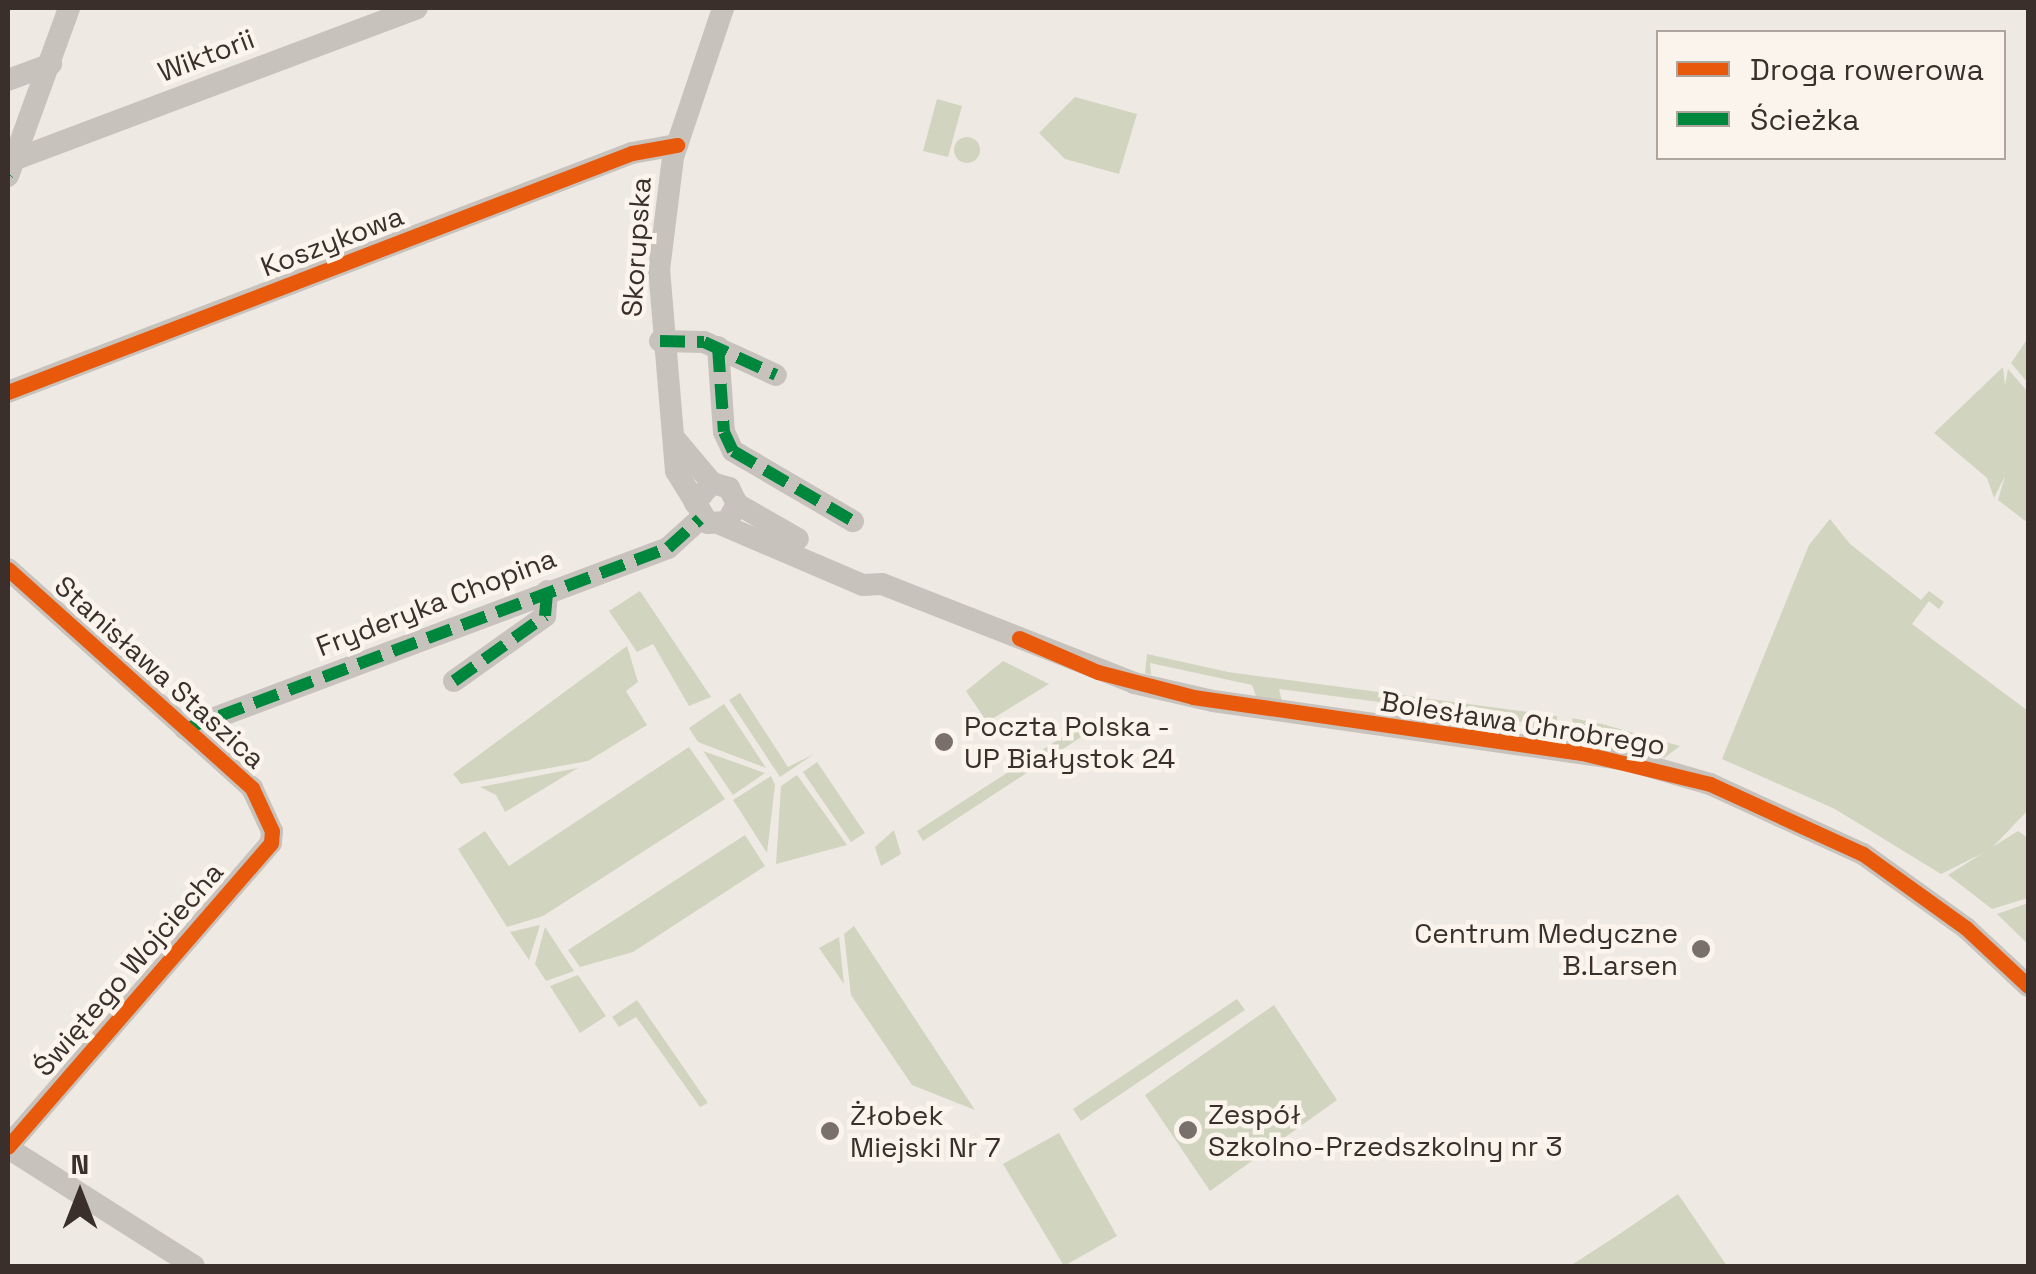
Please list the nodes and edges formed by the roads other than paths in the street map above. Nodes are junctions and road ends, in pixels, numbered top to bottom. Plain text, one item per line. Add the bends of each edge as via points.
1 (69, 8) edge
2 (417, 8) edge
3 (723, 8) edge
4 (50, 64) junction
5 (8, 80) edge
6 (677, 145) junction
7 (10, 171) edge
8 (660, 341) junction
9 (718, 347) junction
10 (776, 375) dead end
11 (8, 392) edge
12 (675, 438) junction
13 (712, 483) junction
14 (737, 504) junction
15 (705, 515) junction
16 (853, 521) dead end
17 (8, 569) edge
18 (882, 584) junction
19 (547, 591) junction
20 (454, 681) dead end
21 (185, 729) junction
22 (270, 818) joint
23 (2028, 986) edge
24 (8, 1147) edge
25 (194, 1266) edge

1 - 4 street
2 - 7 street, Wiktorii
3 - 6 street, Skorupska
4 - 5 street
4 - 7 street
6 - 8 street, Skorupska via 662,230
6 - 11 street, Koszykowa via 632,153
8 - 9 street
8 - 12 street, Skorupska
9 - 10 street
9 - 16 street via 724,432 733,451
12 - 13 street
12 - 15 street, Skorupska via 676,472
13 - 14 street, Bolesława Chrobrego via 729,488
13 - 15 street
14 - 15 street
14 - 18 street, Bolesława Chrobrego via 770,526 870,570
15 - 18 street, Bolesława Chrobrego via 863,584
15 - 19 street, Fryderyka Chopina via 668,548
17 - 21 street, Stanisława Staszica
18 - 23 street, Bolesława Chrobrego via 1098,672 1183,695 1582,752 1710,784 1786,814 1875,862 1966,928
19 - 20 street via 545,616
19 - 21 street, Fryderyka Chopina
21 - 22 street, Stanisława Staszica via 252,788
22 - 24 street, Świętego Wojciecha via 271,843
24 - 25 street

